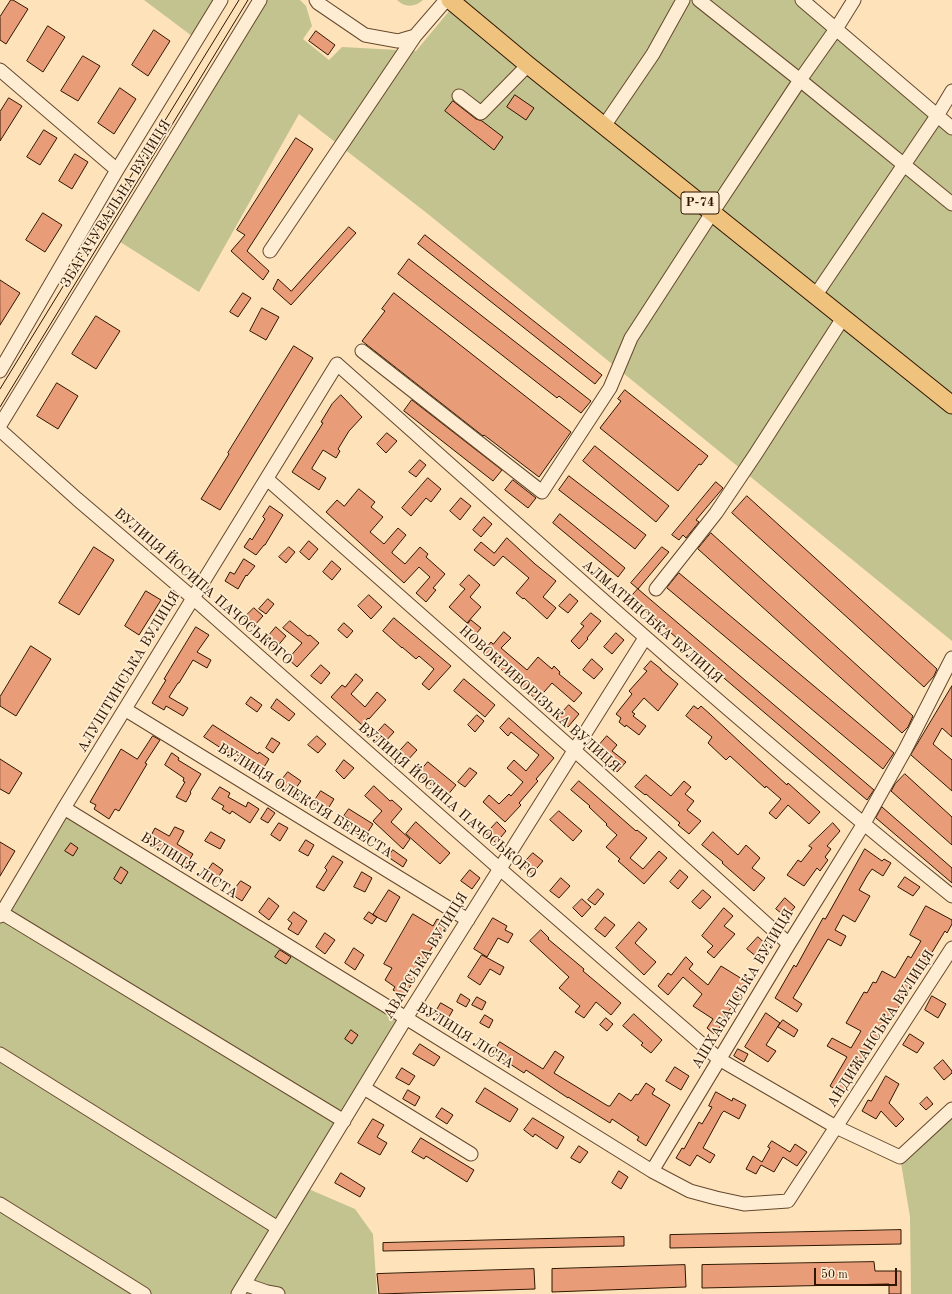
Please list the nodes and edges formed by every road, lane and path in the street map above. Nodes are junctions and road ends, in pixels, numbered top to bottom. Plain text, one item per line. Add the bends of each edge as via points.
1 (221, 0) edge
2 (260, 0) edge
3 (316, 0) edge
4 (446, 0) edge
5 (450, 0) edge
6 (683, 0) edge
7 (699, 0) edge
8 (802, 0) edge
9 (854, 0) edge
10 (836, 29) junction
11 (415, 36) junction
12 (528, 65) junction
13 (0, 70) edge
14 (800, 80) junction
15 (952, 91) edge
16 (459, 96) dead end
17 (937, 116) junction
18 (604, 126) junction
19 (952, 128) edge
20 (904, 165) junction
21 (117, 170) junction
22 (952, 204) edge
23 (712, 212) junction
24 (270, 251) dead end
25 (815, 296) junction
26 (843, 318) junction
27 (362, 351) dead end
28 (337, 364) joint
29 (0, 370) edge
30 (952, 405) edge
31 (0, 424) edge
32 (0, 430) edge
33 (267, 479) junction
34 (656, 589) dead end
35 (193, 598) junction
36 (645, 638) junction
37 (952, 658) edge
38 (126, 710) junction
39 (574, 750) junction
40 (64, 808) junction
41 (863, 825) junction
42 (500, 869) junction
43 (952, 896) edge
44 (1, 915) edge
45 (468, 920) junction
46 (789, 944) junction
47 (952, 948) edge
48 (406, 1018) junction
49 (0, 1054) edge
50 (719, 1059) junction
51 (364, 1088) junction
52 (952, 1109) edge
53 (344, 1121) junction
54 (836, 1127) junction
55 (471, 1154) dead end
56 (652, 1171) junction
57 (0, 1204) edge
58 (278, 1228) junction
59 (241, 1289) edge
60 (144, 1294) edge
61 (278, 1294) edge

1 - 21 street, ЗБАГАЧУВАЛЬНА ВУЛИЦЯ
2 - 31 street, ЗБАГАЧУВАЛЬНА ВУЛИЦЯ
3 - 11 street via 365,35 398,41
4 - 11 street
5 - 12 main road, Р-74
6 - 18 street via 653,54
7 - 14 street
8 - 10 street
9 - 10 street
10 - 14 street
10 - 17 street
11 - 24 street
12 - 16 street via 481,113
12 - 18 main road, Р-74
13 - 21 street
14 - 20 street
14 - 23 street
15 - 17 street
17 - 19 street
17 - 20 street
18 - 23 main road, Р-74
20 - 22 street
20 - 25 street
21 - 29 street, ЗБАГАЧУВАЛЬНА ВУЛИЦЯ
23 - 25 main road, Р-74
23 - 27 street via 631,338 610,388 542,492
25 - 26 main road, Р-74
26 - 30 main road, Р-74
26 - 34 street via 716,513
28 - 33 street, АЛУШТИНСЬКА ВУЛИЦЯ
28 - 36 street, АЛМАТИНСЬКА ВУЛИЦЯ
32 - 35 street, ВУЛИЦЯ ЙОСИПА ПАЧОСЬКОГО
33 - 35 street, АЛУШТИНСЬКА ВУЛИЦЯ
33 - 39 street, НОВОКРИВОРІЗЬКА ВУЛИЦЯ
35 - 38 street, АЛУШТИНСЬКА ВУЛИЦЯ
35 - 42 street, ВУЛИЦЯ ЙОСИПА ПАЧОСЬКОГО
36 - 39 street, АВАРСЬКА ВУЛИЦЯ
36 - 41 street, АЛМАТИНСЬКА ВУЛИЦЯ
37 - 41 street, АШХАБАДСЬКА ВУЛИЦЯ
38 - 40 street, АЛУШТИНСЬКА ВУЛИЦЯ
38 - 45 street, ВУЛИЦЯ ОЛЕКСІЯ БЕРЕСТА
39 - 42 street, АВАРСЬКА ВУЛИЦЯ
39 - 46 street, НОВОКРИВОРІЗЬКА ВУЛИЦЯ
40 - 44 street, АЛУШТИНСЬКА ВУЛИЦЯ
40 - 48 street, ВУЛИЦЯ ЛІСТА
41 - 43 street, АЛМАТИНСЬКА ВУЛИЦЯ
41 - 46 street, АШХАБАДСЬКА ВУЛИЦЯ
42 - 45 street, АВАРСЬКА ВУЛИЦЯ
42 - 50 street, ВУЛИЦЯ ЙОСИПА ПАЧОСЬКОГО
44 - 53 street
45 - 48 street, АВАРСЬКА ВУЛИЦЯ
46 - 50 street, АШХАБАДСЬКА ВУЛИЦЯ
47 - 54 street, АНДИЖАНСЬКА ВУЛИЦЯ
48 - 51 street, АВАРСЬКА ВУЛИЦЯ
48 - 56 street, ВУЛИЦЯ ЛІСТА
49 - 58 street
50 - 54 street, ВУЛИЦЯ ЙОСИПА ПАЧОСЬКОГО
50 - 56 street, АШХАБАДСЬКА ВУЛИЦЯ
51 - 53 street, АВАРСЬКА ВУЛИЦЯ
51 - 55 street
52 - 54 street, ВУЛИЦЯ ЙОСИПА ПАЧОСЬКОГО via 900,1158
53 - 58 street, АВАРСЬКА ВУЛИЦЯ
54 - 56 street, ВУЛИЦЯ ЛІСТА via 788,1201 744,1204 716,1198 690,1191
57 - 60 street
58 - 59 street, АВАРСЬКА ВУЛИЦЯ
59 - 61 street

